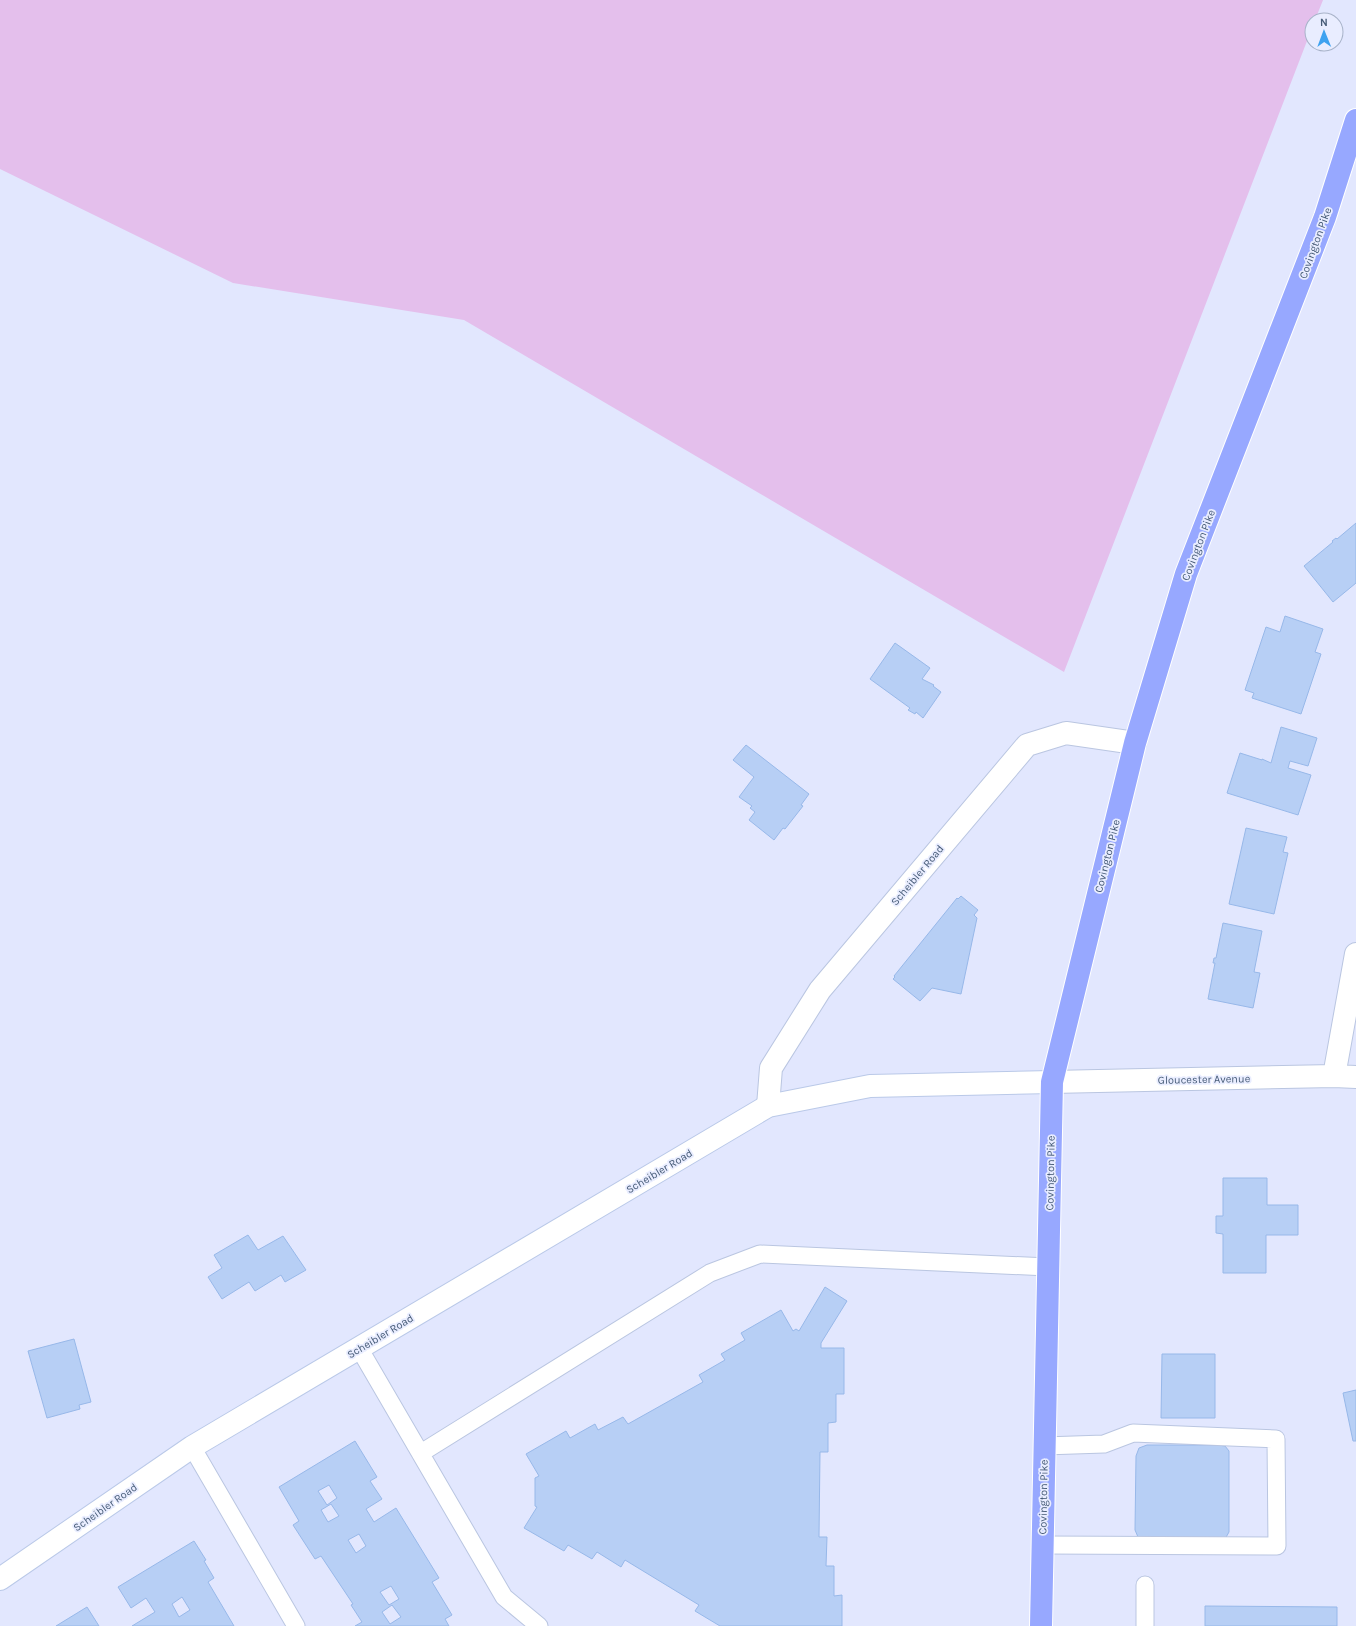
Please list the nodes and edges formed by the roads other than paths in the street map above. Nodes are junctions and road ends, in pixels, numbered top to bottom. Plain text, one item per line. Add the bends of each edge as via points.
1 (1356, 120) edge
2 (1135, 743) junction
3 (1356, 954) edge
4 (1334, 1076) junction
5 (1356, 1077) edge
6 (1052, 1082) junction
7 (768, 1106) junction
8 (1048, 1267) junction
9 (359, 1348) junction
10 (1044, 1446) junction
11 (192, 1447) junction
12 (421, 1453) junction
13 (1042, 1545) junction
14 (0, 1579) edge
15 (1146, 1585) dead end
16 (296, 1626) edge
17 (539, 1626) edge
18 (1041, 1626) edge
19 (1145, 1626) edge

1 - 2 main road, Covington Pike via 1325,217 1186,574
2 - 6 main road, Covington Pike
2 - 7 street, Scheibler Road via 1066,733 1027,745 820,990 771,1068
3 - 4 street
4 - 5 street, Gloucester Avenue
4 - 6 street, Gloucester Avenue
6 - 7 street, Scheibler Road via 870,1086
6 - 8 main road, Covington Pike
7 - 9 street, Scheibler Road
8 - 10 main road, Covington Pike
8 - 12 lane via 760,1254 710,1273
9 - 11 street, Scheibler Road
9 - 12 lane
10 - 13 main road, Covington Pike
10 - 13 lane via 1104,1444 1133,1433 1276,1439 1277,1546
11 - 14 street, Scheibler Road
11 - 16 lane
12 - 17 lane via 504,1597
13 - 18 main road, Covington Pike
15 - 19 lane

